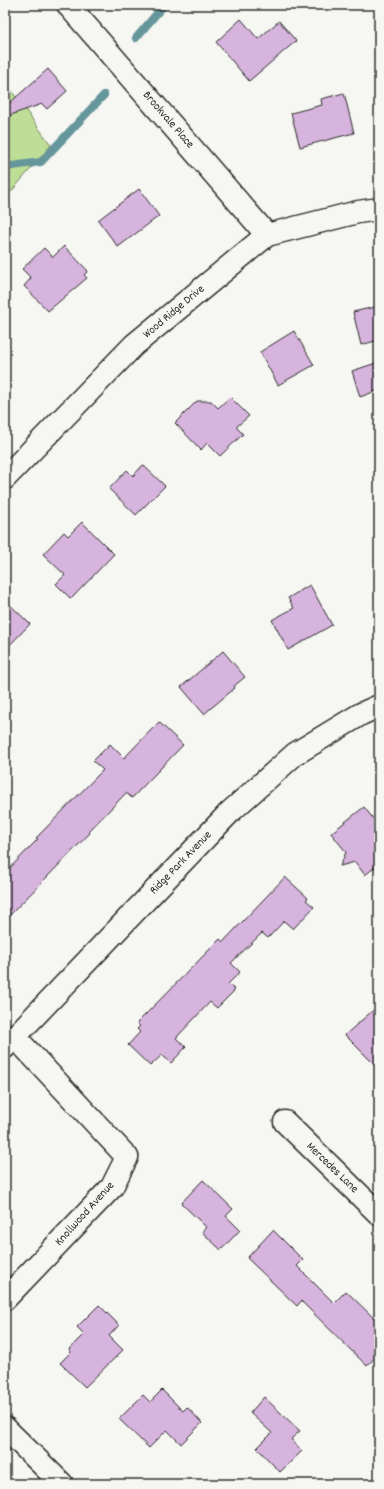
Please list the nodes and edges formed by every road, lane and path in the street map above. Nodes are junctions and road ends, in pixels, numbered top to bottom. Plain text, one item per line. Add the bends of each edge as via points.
1 (68, 5) edge
2 (379, 209) edge
3 (267, 235) junction
4 (5, 478) edge
5 (379, 706) edge
6 (10, 1042) edge
7 (285, 1122) dead end
8 (379, 1214) edge
9 (5, 1299) edge
10 (5, 1428) edge
11 (62, 1484) edge

1 - 3 street, Brookvale Place
2 - 3 street, Wood Ridge Drive
3 - 4 street, Wood Ridge Drive via 134,345
5 - 6 street, Ridge Park Avenue via 295,754 230,812
6 - 9 street, Knollwood Avenue via 127,1157 112,1187
7 - 8 street, Mercedes Lane
10 - 11 street

